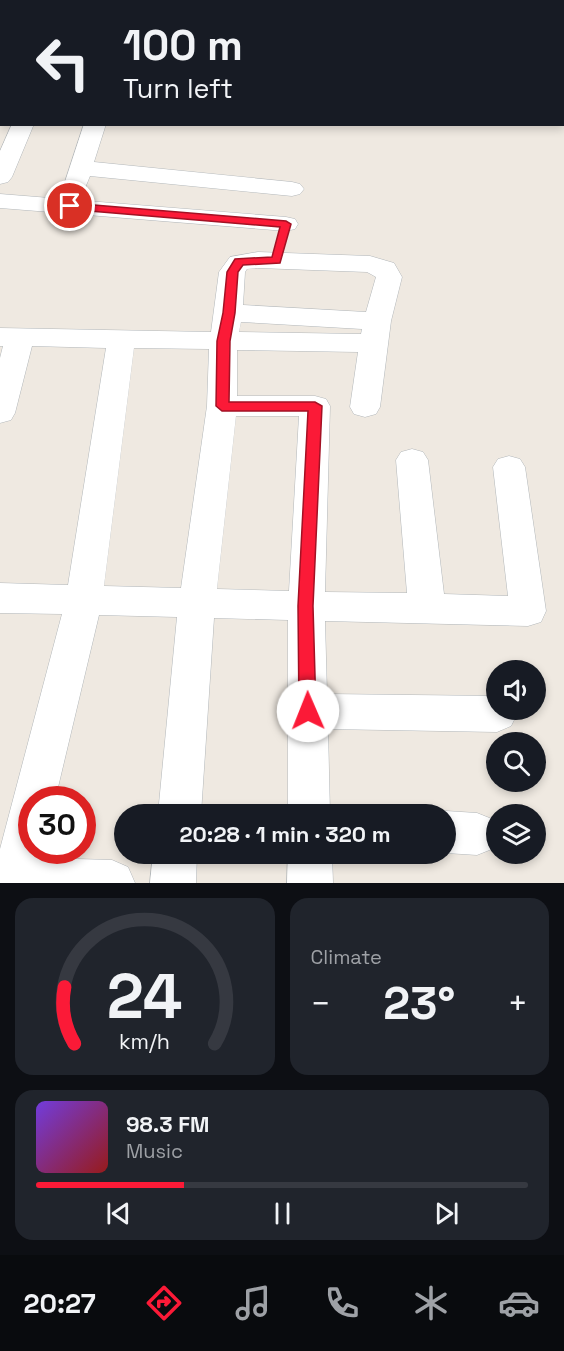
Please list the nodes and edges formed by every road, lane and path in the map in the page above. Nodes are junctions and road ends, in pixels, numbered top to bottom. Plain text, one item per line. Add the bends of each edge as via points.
1 (22, 126) edge
2 (94, 126) edge
3 (81, 168) junction
4 (0, 177) edge
5 (0, 201) edge
6 (70, 206) junction
7 (286, 224) junction
8 (276, 260) junction
9 (229, 313) junction
10 (375, 332) junction
11 (10, 337) edge
12 (121, 339) junction
13 (224, 341) junction
14 (222, 406) junction
15 (365, 407) dead end
16 (0, 413) edge
17 (412, 460) dead end
18 (509, 467) dead end
19 (0, 598) edge
20 (84, 600) junction
21 (197, 603) junction
22 (306, 606) junction
23 (427, 610) junction
24 (308, 711) junction
25 (486, 714) edge
26 (38, 786) edge
27 (180, 804) edge
28 (309, 804) edge
29 (18, 849) edge
30 (174, 864) edge
31 (310, 864) edge
32 (7, 879) edge
33 (112, 883) edge
34 (173, 883) edge
35 (310, 883) edge

1 - 4 street
2 - 3 street
3 - 6 street
3 - 7 street via 292,186
5 - 6 street
6 - 7 street
7 - 8 street
8 - 9 street via 239,262 232,272
8 - 10 street via 385,268 389,277
9 - 10 street
9 - 13 street
10 - 13 street
10 - 15 street
11 - 12 street
11 - 16 street
12 - 13 street
12 - 20 street
13 - 14 street
14 - 21 street
14 - 22 street via 315,406
17 - 23 street
18 - 23 street via 528,610
19 - 20 street
20 - 21 street
20 - 26 street
21 - 22 street
21 - 27 street
22 - 23 street
22 - 24 street
24 - 25 street
24 - 28 street
29 - 32 street
30 - 34 street
31 - 35 street
32 - 33 street

